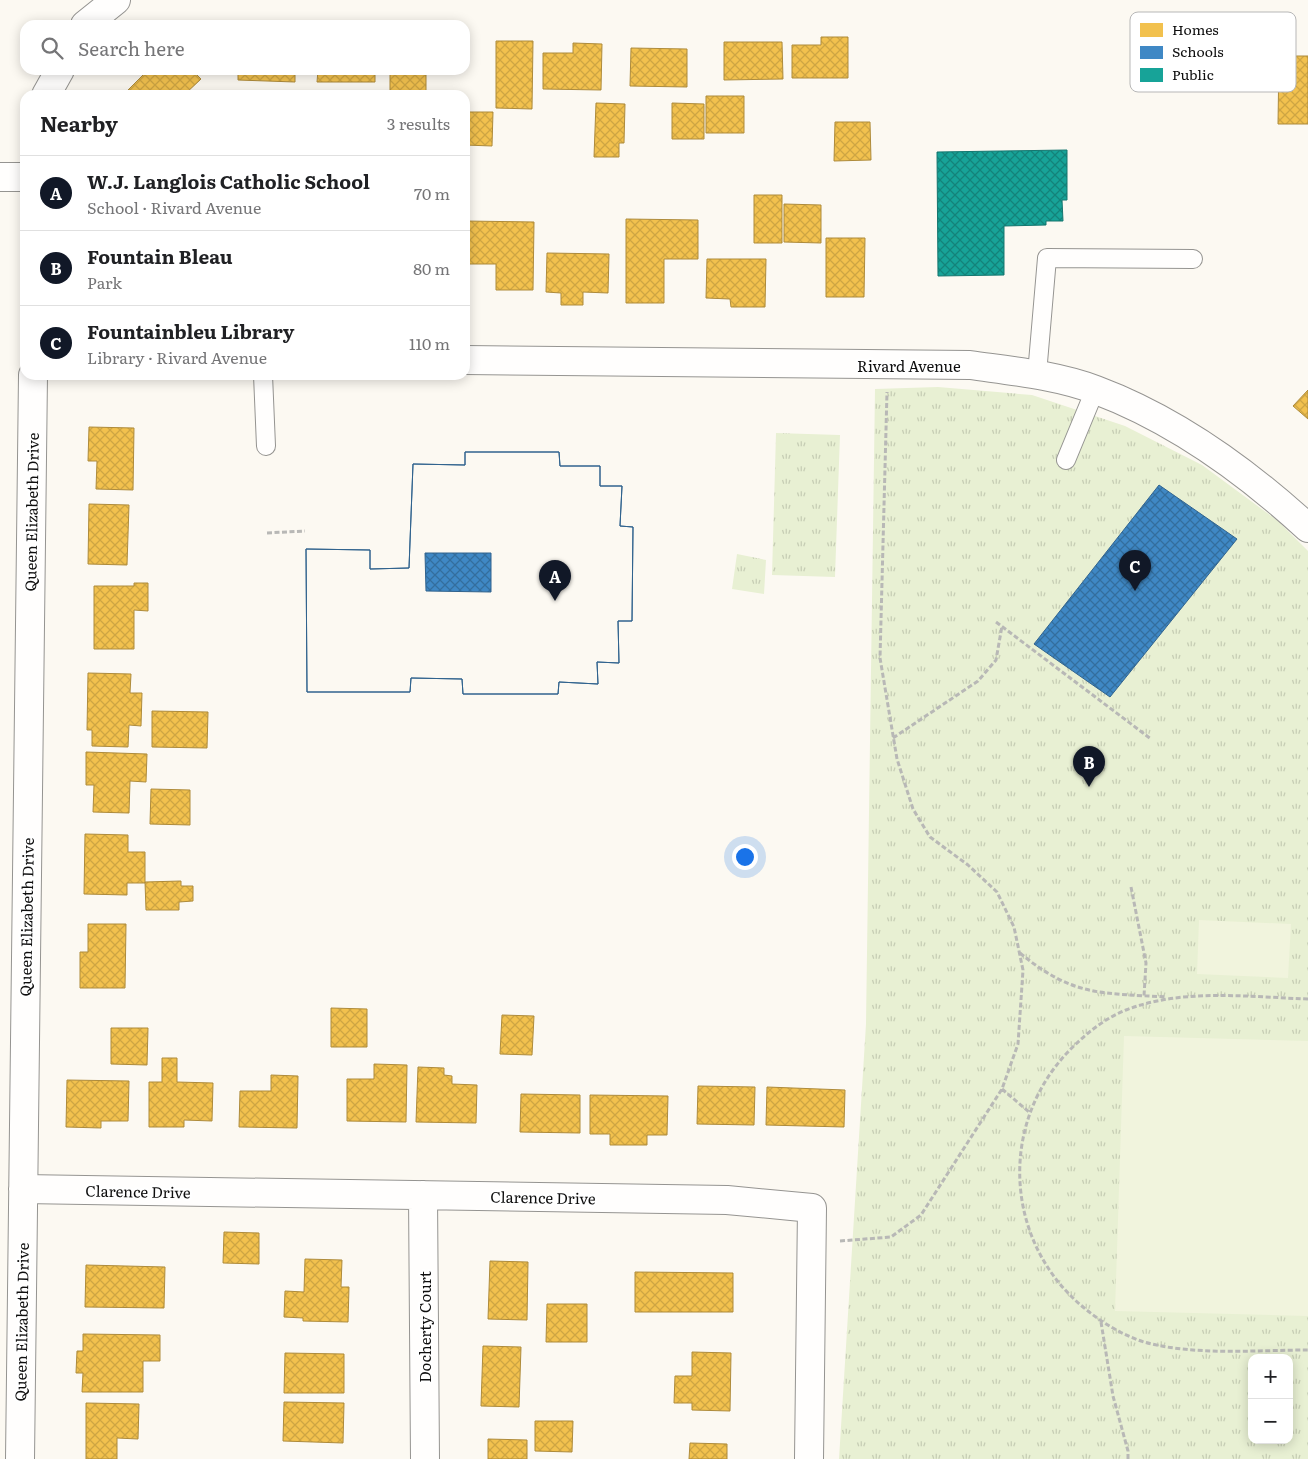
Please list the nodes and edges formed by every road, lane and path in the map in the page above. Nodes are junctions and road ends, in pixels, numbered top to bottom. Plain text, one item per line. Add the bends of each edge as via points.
1 (116, 0) edge
2 (91, 20) edge
3 (57, 75) edge
4 (49, 90) edge
5 (0, 177) edge
6 (20, 177) edge
7 (1193, 259) dead end
8 (470, 360) edge
9 (1038, 374) junction
10 (33, 380) edge
11 (264, 380) edge
12 (1095, 390) junction
13 (887, 398) dead end
14 (266, 446) dead end
15 (1066, 460) dead end
16 (1308, 528) edge
17 (305, 531) dead end
18 (267, 533) dead end
19 (996, 622) dead end
20 (1002, 626) junction
21 (894, 738) junction
22 (1151, 738) dead end
23 (1130, 887) dead end
24 (1020, 952) junction
25 (1144, 996) junction
26 (1171, 997) junction
27 (1308, 999) edge
28 (1002, 1089) junction
29 (1029, 1112) junction
30 (23, 1189) junction
31 (424, 1195) junction
32 (845, 1241) dead end
33 (1101, 1322) junction
34 (1308, 1350) edge
35 (20, 1459) edge
36 (425, 1459) edge
37 (809, 1459) edge
38 (1128, 1459) edge

1 - 2 street
3 - 4 street
5 - 6 street
7 - 9 lane via 1047,258
8 - 9 street, Rivard Avenue via 970,365
9 - 12 street, Rivard Avenue
10 - 30 street, Queen Elizabeth Drive
11 - 14 lane
12 - 15 lane
12 - 16 street, Rivard Avenue via 1159,418 1218,454
13 - 21 path via 880,658
17 - 18 path
19 - 20 path
20 - 21 path via 996,660 978,681
20 - 22 path
21 - 24 path via 897,760 913,809 930,837 997,892 1014,927
23 - 25 path via 1146,963
24 - 25 path via 1042,971 1067,985 1092,992
24 - 28 path via 1023,970 1018,1044
25 - 26 path
26 - 27 path
26 - 29 path via 1125,1010 1084,1035 1052,1070
28 - 29 path
28 - 32 path via 921,1214 891,1237
29 - 33 path via 1019,1159 1022,1207 1037,1252 1064,1291
30 - 31 street, Clarence Drive
30 - 35 street, Queen Elizabeth Drive
31 - 36 street, Docherty Court
31 - 37 street, Clarence Drive via 727,1200 812,1208
33 - 34 path via 1144,1342 1191,1349
33 - 38 path

